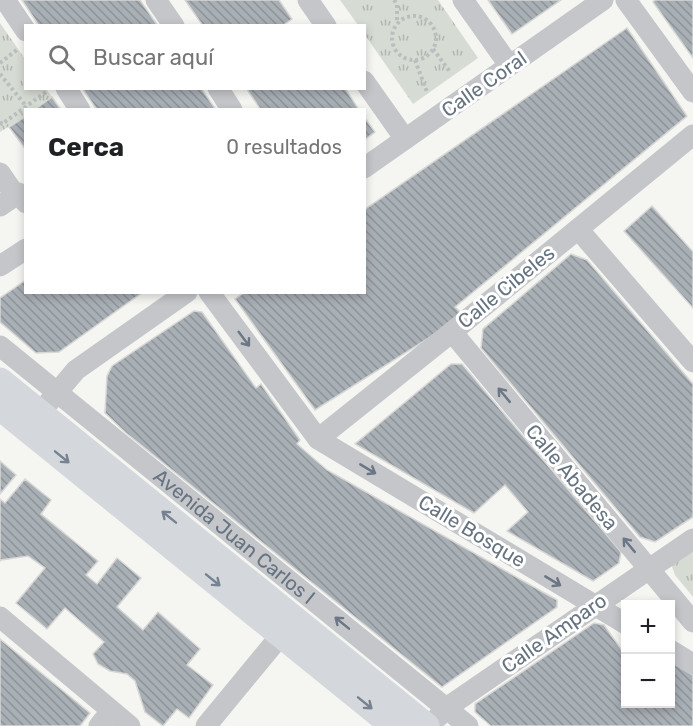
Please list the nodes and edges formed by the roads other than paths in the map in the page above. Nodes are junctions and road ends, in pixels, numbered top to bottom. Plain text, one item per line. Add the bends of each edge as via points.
1 (5, 0) edge
2 (156, 0) edge
3 (308, 0) edge
4 (464, 0) edge
5 (603, 0) edge
6 (626, 0) edge
7 (173, 24) edge
8 (325, 24) edge
9 (24, 28) edge
10 (509, 65) junction
11 (366, 84) edge
12 (67, 90) edge
13 (219, 90) edge
14 (693, 92) edge
15 (79, 108) edge
16 (231, 108) edge
17 (693, 135) edge
18 (405, 139) junction
19 (366, 167) edge
20 (0, 173) edge
21 (8, 203) edge
22 (578, 229) junction
23 (24, 250) edge
24 (0, 266) edge
25 (184, 294) edge
26 (210, 294) edge
27 (452, 332) junction
28 (0, 346) edge
29 (693, 362) edge
30 (36, 375) junction
31 (0, 380) edge
32 (57, 392) junction
33 (0, 407) edge
34 (78, 409) junction
35 (33, 421) junction
36 (318, 439) junction
37 (80, 446) junction
38 (693, 539) edge
39 (649, 569) junction
40 (594, 606) junction
41 (0, 617) edge
42 (621, 621) edge
43 (693, 622) edge
44 (287, 627) junction
45 (675, 654) edge
46 (693, 664) edge
47 (446, 708) junction
48 (105, 718) edge
49 (130, 726) edge
50 (206, 726) edge
51 (394, 726) edge
52 (428, 726) edge
53 (468, 726) edge

1 - 9 street
2 - 7 street
3 - 8 street
4 - 10 street
5 - 10 street, Calle Coral
6 - 14 street
10 - 18 street, Calle Coral
11 - 18 street
12 - 15 street
13 - 16 street
17 - 22 street, Calle Cibeles
18 - 19 street, Calle Coral
20 - 21 street
22 - 27 street, Calle Cibeles
22 - 29 street
23 - 24 street
25 - 32 street via 76,370
26 -> 36 street
27 - 36 street, Calle Cibeles
39 -> 27 street, Calle Abadesa
28 - 30 street, Avenida Juan Carlos I
30 - 31 street
30 - 32 street, Avenida Juan Carlos I
31 - 35 main road, Avenida Juan Carlos I
32 - 34 street, Avenida Juan Carlos I
32 - 35 street
33 - 35 main road, Avenida Juan Carlos I
34 - 37 street
47 -> 34 street, Avenida Juan Carlos I
35 - 37 main road, Avenida Juan Carlos I
35 -> 44 main road, Avenida Juan Carlos I
36 -> 40 street, Calle Bosque
44 -> 37 main road, Avenida Juan Carlos I
38 - 39 street, Calle Amparo
39 - 40 street, Calle Amparo
39 - 43 street, Calle Abadesa
40 - 42 street, Calle Bosque
40 - 47 street, Calle Amparo
41 - 48 street
44 - 50 street
44 -> 51 main road, Avenida Juan Carlos I
44 - 52 main road, Avenida Juan Carlos I
45 - 46 street
47 - 52 street, Calle Amparo
47 - 53 street, Avenida Juan Carlos I
48 - 49 street

